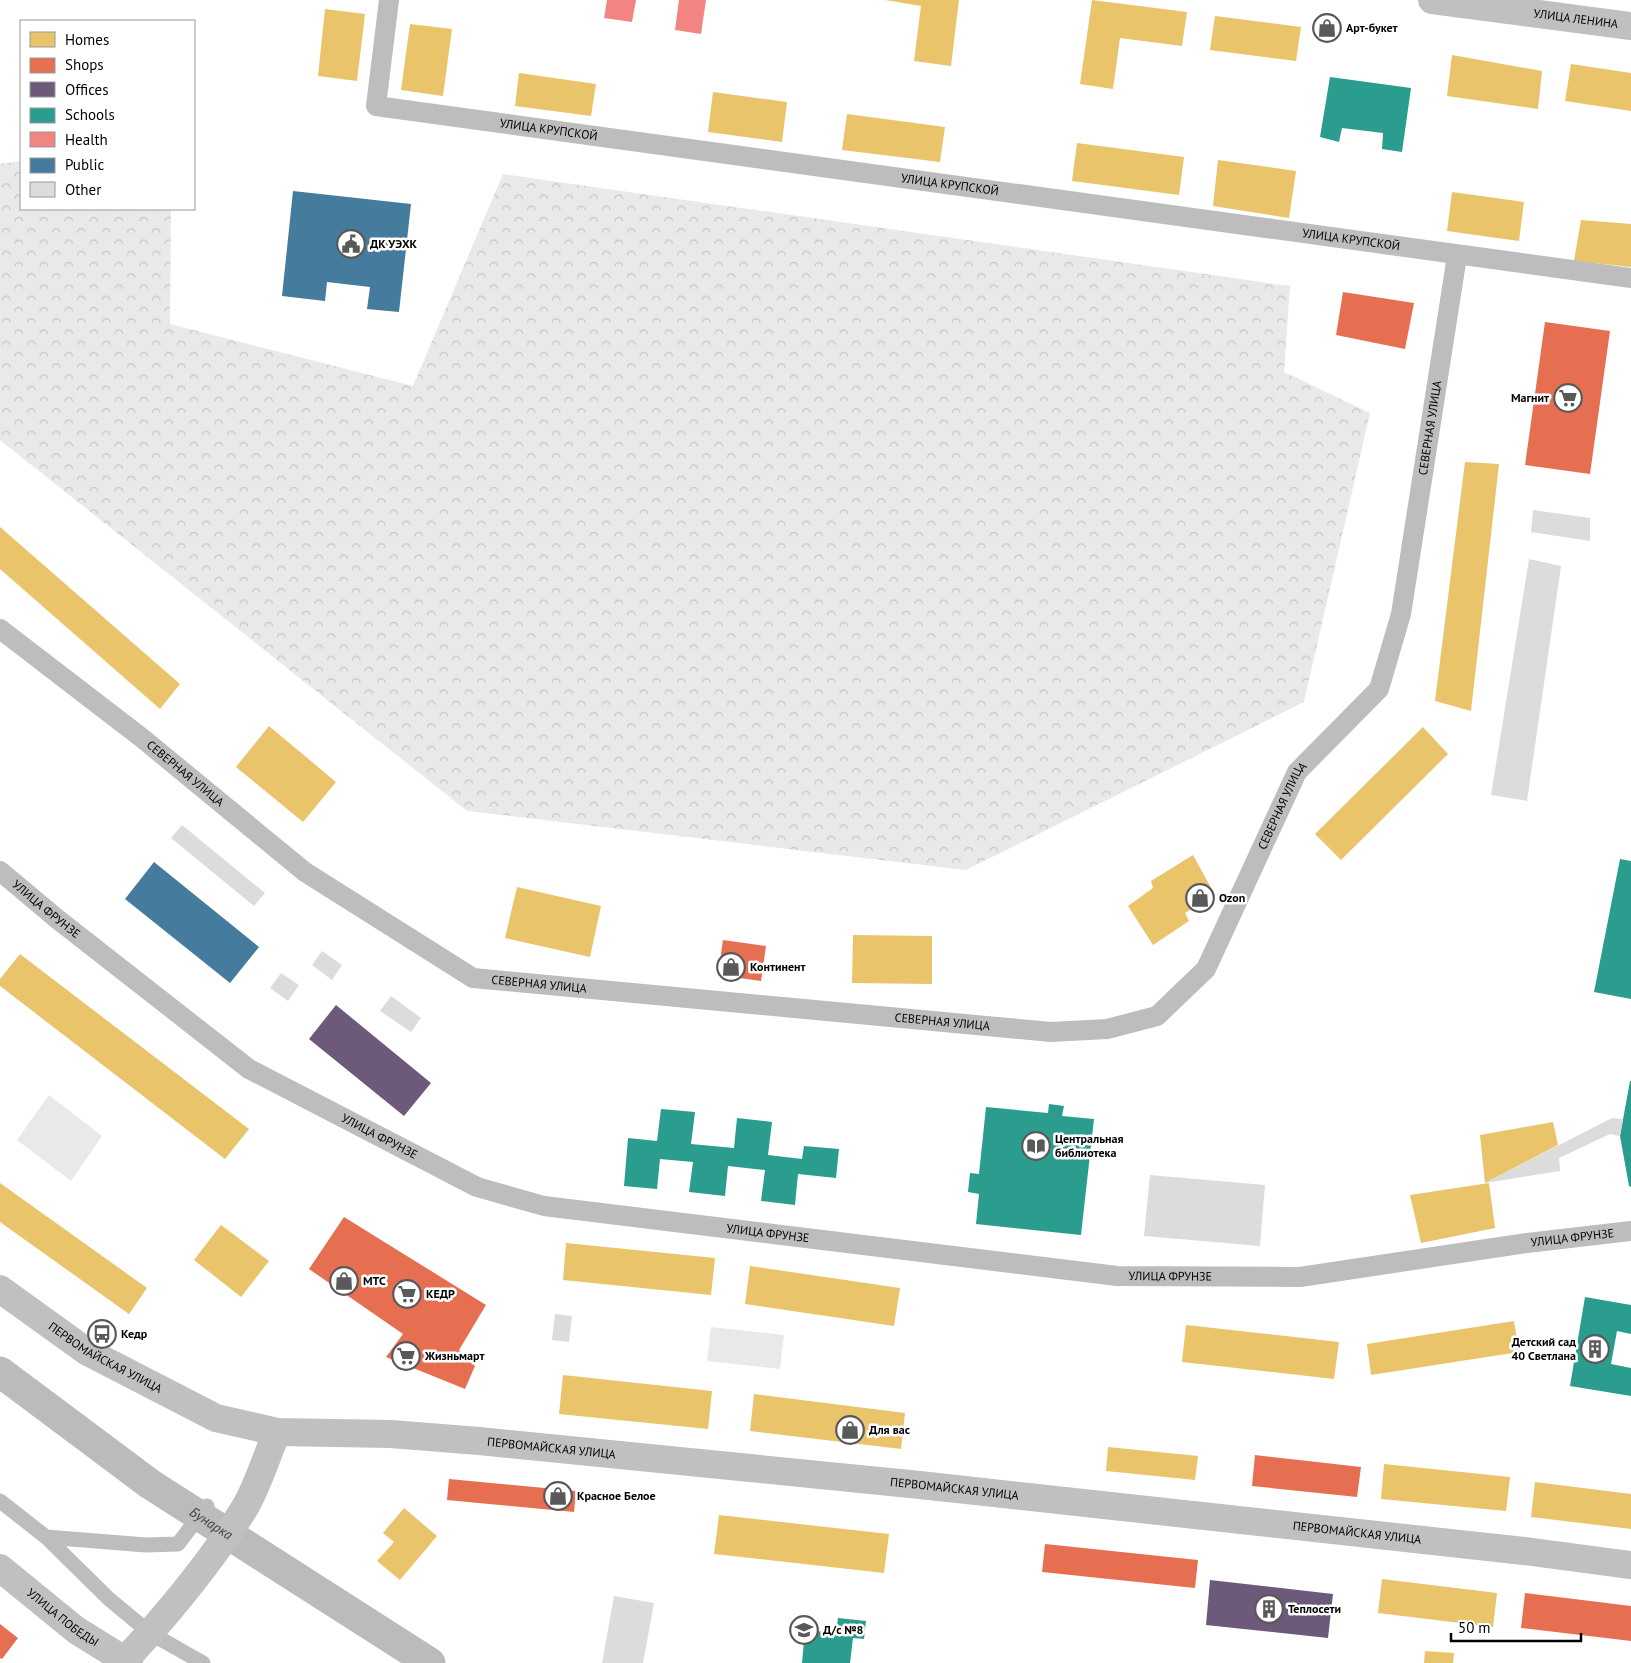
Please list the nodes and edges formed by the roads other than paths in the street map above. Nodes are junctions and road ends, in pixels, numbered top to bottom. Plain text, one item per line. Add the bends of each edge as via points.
1 (389, 0) edge
2 (1432, 0) edge
3 (1631, 26) edge
4 (1457, 256) junction
5 (1631, 278) edge
6 (0, 629) edge
7 (0, 871) edge
8 (1631, 1231) edge
9 (0, 1289) edge
10 (277, 1432) junction
11 (0, 1501) edge
12 (207, 1506) dead end
13 (46, 1537) junction
14 (1631, 1565) edge
15 (0, 1568) edge
16 (158, 1637) junction
17 (127, 1661) edge
18 (203, 1663) edge

1 - 4 street, УЛИЦА КРУПСКОЙ via 376,106
2 - 3 main road, УЛИЦА ЛЕНИНА
4 - 5 street, УЛИЦА КРУПСКОЙ
4 - 6 street, СЕВЕРНАЯ УЛИЦА via 1401,614 1379,688 1297,772 1206,969 1157,1016 1107,1029 1051,1032 473,978 306,872 142,738
7 - 8 street, УЛИЦА ФРУНЗЕ via 249,1069 477,1187 544,1206 1117,1276 1300,1277 1526,1242
9 - 10 main road, ПЕРВОМАЙСКАЯ УЛИЦА via 86,1351 216,1418
10 - 14 main road, ПЕРВОМАЙСКАЯ УЛИЦА via 391,1434 537,1446 937,1486
10 - 16 main road via 245,1508
11 - 13 street
12 - 13 street via 178,1544 146,1545
13 - 16 street via 102,1594
15 - 17 main road, УЛИЦА ПОБЕДЫ via 76,1630
16 - 17 main road
16 - 18 street

